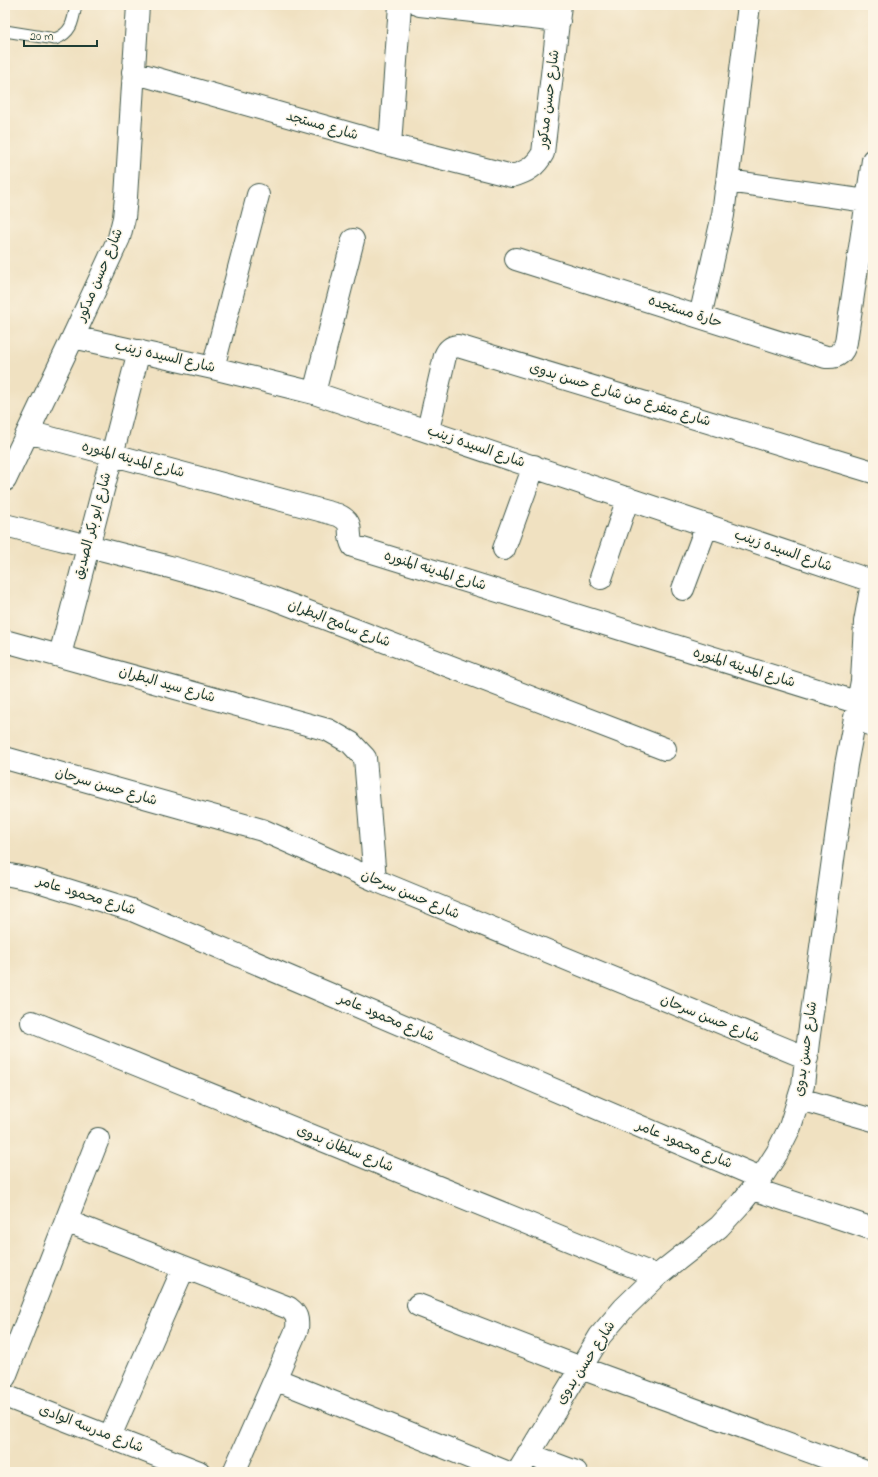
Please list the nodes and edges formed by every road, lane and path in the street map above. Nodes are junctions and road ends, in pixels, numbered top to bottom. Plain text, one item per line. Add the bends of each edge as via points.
1 (76, 5) edge
2 (138, 5) edge
3 (400, 5) edge
4 (420, 5) edge
5 (749, 5) edge
6 (560, 13) edge
7 (5, 31) edge
8 (133, 72) junction
9 (390, 145) junction
10 (873, 160) edge
11 (512, 176) joint
12 (728, 181) junction
13 (258, 195) dead end
14 (868, 215) edge
15 (353, 240) dead end
16 (516, 259) dead end
17 (700, 317) junction
18 (74, 337) junction
19 (140, 351) junction
20 (213, 368) junction
21 (314, 393) junction
22 (428, 430) junction
23 (28, 432) junction
24 (112, 455) junction
25 (534, 466) junction
26 (8, 467) edge
27 (873, 472) edge
28 (628, 498) junction
29 (5, 525) edge
30 (707, 525) junction
31 (88, 546) junction
32 (504, 549) dead end
33 (601, 578) dead end
34 (873, 579) edge
35 (683, 590) dead end
36 (869, 623) edge
37 (5, 640) edge
38 (60, 655) junction
39 (859, 703) junction
40 (873, 726) edge
41 (665, 749) dead end
42 (5, 758) edge
43 (5, 874) edge
44 (375, 880) junction
45 (32, 1022) dead end
46 (807, 1058) junction
47 (800, 1098) junction
48 (873, 1120) edge
49 (98, 1139) dead end
50 (757, 1183) junction
51 (66, 1220) junction
52 (873, 1228) edge
53 (184, 1267) junction
54 (657, 1276) junction
55 (418, 1305) dead end
56 (581, 1368) junction
57 (5, 1377) edge
58 (275, 1379) junction
59 (5, 1396) edge
60 (110, 1436) junction
61 (523, 1463) edge
62 (199, 1472) edge
63 (234, 1472) edge
64 (506, 1472) edge
65 (576, 1472) edge
66 (866, 1472) edge

1 - 7 lane via 71,27 62,37 55,39
2 - 8 street, شارع حسن مدكور
3 - 9 street
4 - 6 street
5 - 12 street
6 - 11 street, شارع حسن مدكور via 543,153 531,169
8 - 9 street, شارع مستجد
8 - 18 street, شارع حسن مدكور via 124,218 119,238
9 - 11 street, شارع مستجد
10 - 14 street
12 - 14 street
12 - 17 street
13 - 20 street
14 - 17 street, حارة مستجده via 846,342 840,355 826,357
15 - 21 street
16 - 17 street, حارة مستجده
18 - 19 street, شارع السيده زينب
18 - 23 street, شارع حسن مدكور
19 - 20 street, شارع السيده زينب
19 - 24 street, شارع ابو بكر الصديق
20 - 21 street, شارع السيده زينب
21 - 22 street, شارع السيده زينب
22 - 25 street, شارع السيده زينب
22 - 27 street, شارع متفرع من شارع حسن بدوى via 447,350 458,346
23 - 24 street, شارع المدينه المنوره
23 - 26 street, شارع حسن مدكور
24 - 31 street, شارع ابو بكر الصديق
24 - 39 street, شارع المدينه المنوره via 338,515 348,522 353,546
25 - 28 street, شارع السيده زينب
25 - 32 street
28 - 30 street, شارع السيده زينب
28 - 33 street
29 - 31 street, شارع سامح البطران
30 - 34 street, شارع السيده زينب
30 - 35 street
31 - 38 street, شارع ابو بكر الصديق
31 - 41 street, شارع سامح البطران via 205,576 272,598
34 - 36 street, شارع حسن بدوى
36 - 39 street, شارع حسن بدوى
37 - 38 street, شارع سيد البطران
38 - 44 street, شارع سيد البطران via 328,730 351,743 365,758
39 - 40 street
39 - 46 street, شارع حسن بدوى via 846,765
42 - 44 street, شارع حسن سرحان via 262,830
43 - 50 street, شارع محمود عامر via 35,880 132,910
44 - 46 street, شارع حسن سرحان
45 - 54 street, شارع سلطان بدوى
46 - 47 street, شارع حسن بدوى
47 - 48 street
47 - 50 street, شارع حسن بدوى via 777,1153
49 - 51 street
50 - 52 street, شارع محمود عامر
50 - 54 street, شارع حسن بدوى via 719,1227
51 - 53 street
51 - 57 street
53 - 58 street via 289,1308 295,1313 297,1329
53 - 60 street
54 - 56 street, شارع حسن بدوى via 600,1336
55 - 56 street
56 - 61 street, شارع حسن بدوى
56 - 66 street
58 - 63 street
58 - 64 street
59 - 60 street, شارع مدرسه الوادى
60 - 62 street, شارع مدرسه الوادى
61 - 65 street

